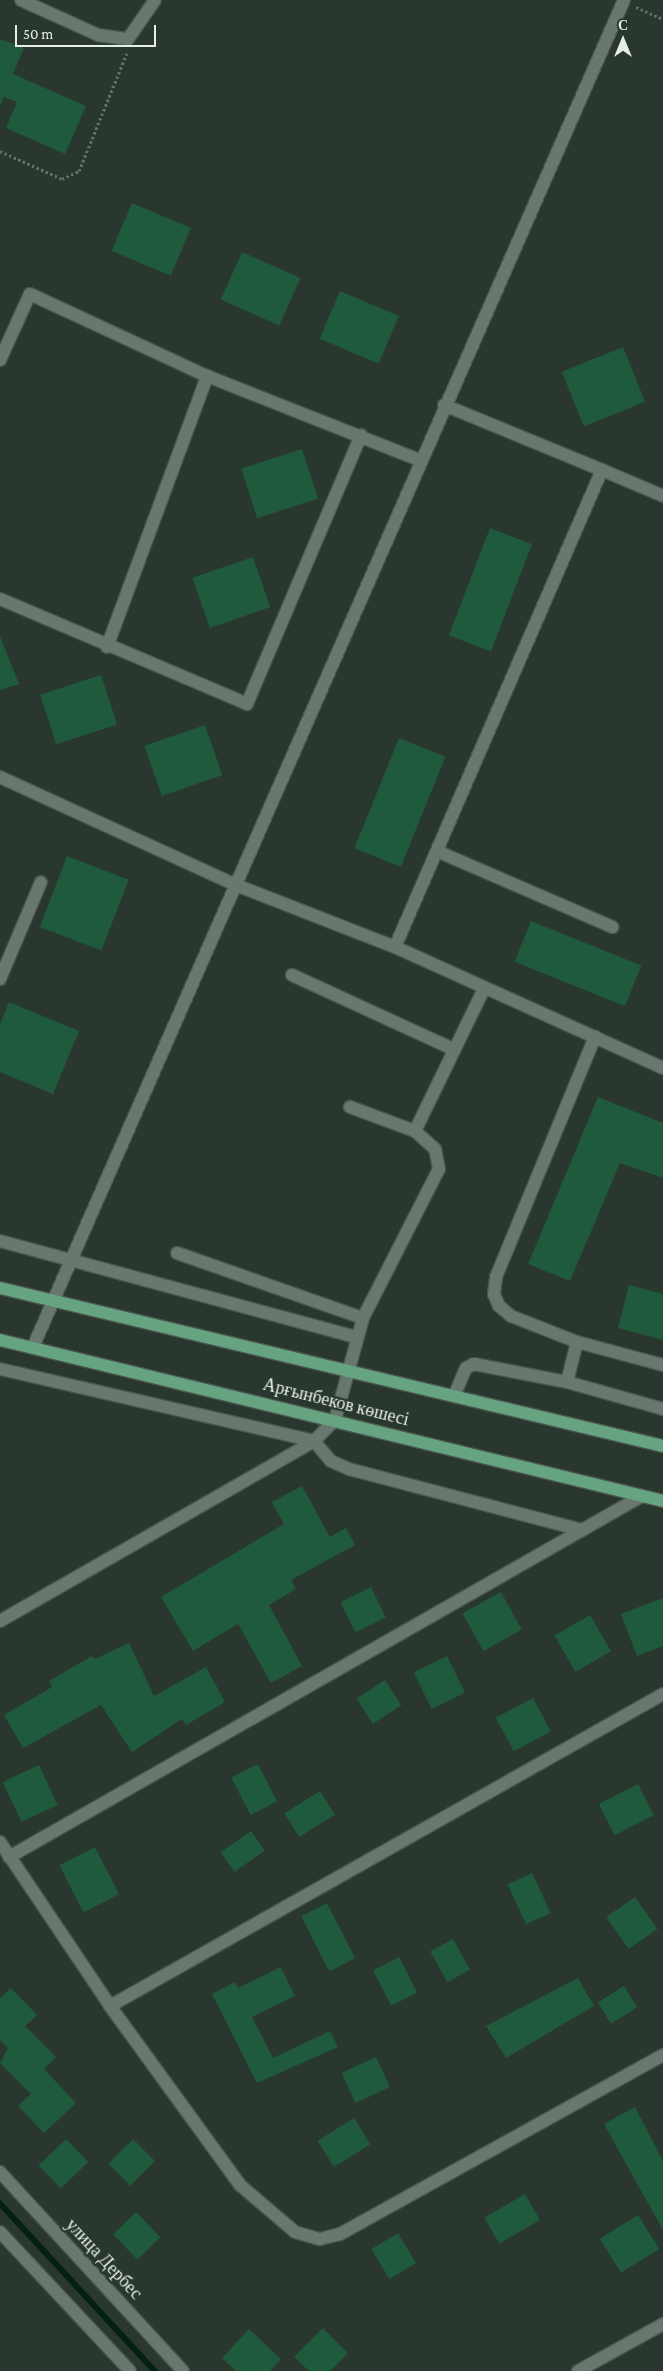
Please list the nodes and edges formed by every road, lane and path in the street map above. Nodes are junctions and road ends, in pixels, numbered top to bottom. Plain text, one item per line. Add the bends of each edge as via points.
1 (21, 0) edge
2 (155, 0) edge
3 (624, 0) edge
4 (663, 19) edge
5 (128, 39) junction
6 (0, 151) edge
7 (0, 360) edge
8 (207, 376) junction
9 (444, 405) junction
10 (361, 435) junction
11 (419, 460) junction
12 (602, 470) junction
13 (663, 496) edge
14 (0, 599) edge
15 (107, 647) junction
16 (0, 777) edge
17 (439, 852) junction
18 (41, 882) dead end
19 (236, 884) junction
20 (612, 927) dead end
21 (395, 947) junction
22 (292, 975) dead end
23 (0, 978) edge
24 (484, 989) junction
25 (595, 1037) junction
26 (454, 1050) junction
27 (663, 1068) edge
28 (350, 1107) dead end
29 (415, 1131) junction
30 (0, 1241) edge
31 (176, 1253) dead end
32 (72, 1258) junction
33 (0, 1288) edge
34 (52, 1301) junction
35 (363, 1318) junction
36 (356, 1337) junction
37 (0, 1340) edge
38 (577, 1342) junction
39 (33, 1347) junction
40 (663, 1365) edge
41 (0, 1369) edge
42 (350, 1371) junction
43 (567, 1382) junction
44 (454, 1396) junction
45 (663, 1409) edge
46 (335, 1420) junction
47 (314, 1441) junction
48 (663, 1446) edge
49 (642, 1496) junction
50 (663, 1501) edge
51 (582, 1530) junction
52 (0, 1620) edge
53 (663, 1694) edge
54 (0, 1842) edge
55 (9, 1857) junction
56 (110, 2006) junction
57 (663, 2055) edge
58 (0, 2172) edge
59 (0, 2232) edge
60 (663, 2324) edge
61 (130, 2371) edge
62 (183, 2371) edge
63 (578, 2371) edge

1 - 5 street via 98,35
2 - 5 street
3 - 4 path
3 - 9 street
5 - 6 path via 126,64 79,171 62,179
7 - 8 street via 30,294
8 - 10 street
8 - 15 street
9 - 11 street
9 - 12 street
10 - 11 street
10 - 15 street via 247,704
11 - 19 street
12 - 13 street
12 - 17 street
14 - 15 street
16 - 19 street
17 - 20 street
17 - 21 street
18 - 23 street
19 - 21 street
19 - 32 street
21 - 24 street
22 - 26 street
24 - 25 street
24 - 26 street
25 - 27 street
25 - 38 street via 496,1277 494,1294 499,1306 511,1316
26 - 29 street
28 - 29 street
29 - 35 street via 435,1149 439,1169
30 - 32 street
31 - 35 street
32 - 34 street
32 - 36 street
33 - 34 main road, Арғынбеков көшесі
34 - 39 street
34 - 42 main road, Арғынбеков көшесі
35 - 36 street
36 - 42 street
37 - 39 main road, Арғынбеков көшесі
38 - 40 street
38 - 43 street
39 - 46 main road, Арғынбеков көшесі
41 - 47 street
42 - 44 main road, Арғынбеков көшесі
42 - 46 street
43 - 44 street via 474,1364 466,1368
43 - 45 street
44 - 48 main road, Арғынбеков көшесі
46 - 47 street
46 - 49 main road, Арғынбеков көшесі
47 - 51 street via 331,1461 349,1469
47 - 52 street
49 - 50 main road, Арғынбеков көшесі
49 - 51 street
51 - 55 street
53 - 56 street
54 - 55 street
55 - 56 street
56 - 57 street via 240,2185 295,2232 320,2240 340,2234
58 - 62 street, улица Дербес
59 - 61 street
60 - 63 street

